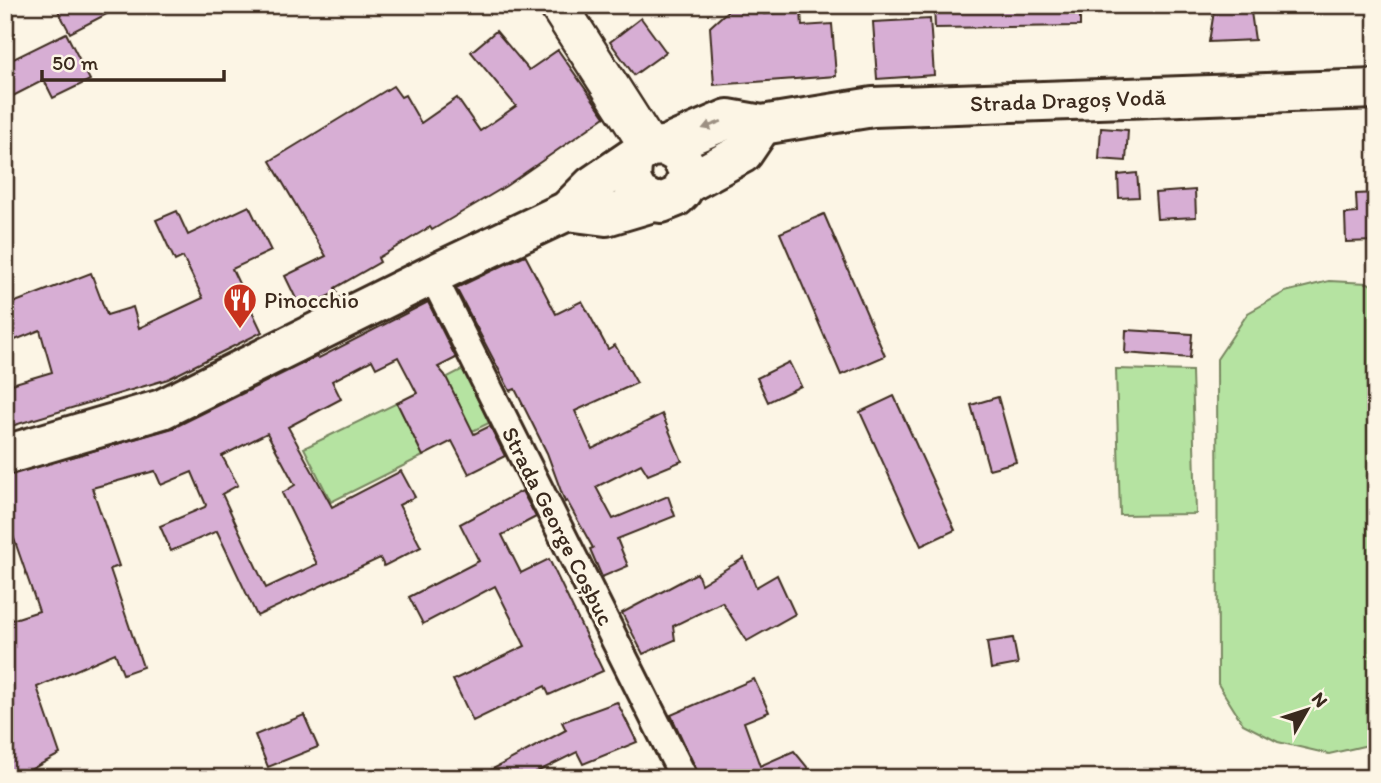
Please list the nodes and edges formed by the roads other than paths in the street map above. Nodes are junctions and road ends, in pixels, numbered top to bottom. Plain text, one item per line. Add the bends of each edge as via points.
1 (558, 5) edge
2 (1376, 89) edge
3 (762, 125) junction
4 (650, 150) junction
5 (685, 184) junction
6 (653, 202) junction
7 (567, 211) junction
8 (432, 275) junction
9 (5, 455) edge
10 (684, 778) edge

1 - 4 main road
2 - 3 main road, Strada Dragoș Vodă via 873,107
3 -> 4 main road, Strada Dragoș Vodă via 728,119
3 - 5 main road via 743,153
4 - 5 main road via 679,154 688,176
4 - 6 main road via 632,164 631,180 638,194
4 - 7 main road, Strada Dragoș Vodă via 592,186
5 - 6 main road via 676,197
6 - 7 main road via 606,216
7 - 8 main road, Strada Dragoș Vodă
8 - 9 main road, Strada Dragoș Vodă via 162,409
8 - 10 street, Strada George Coșbuc

